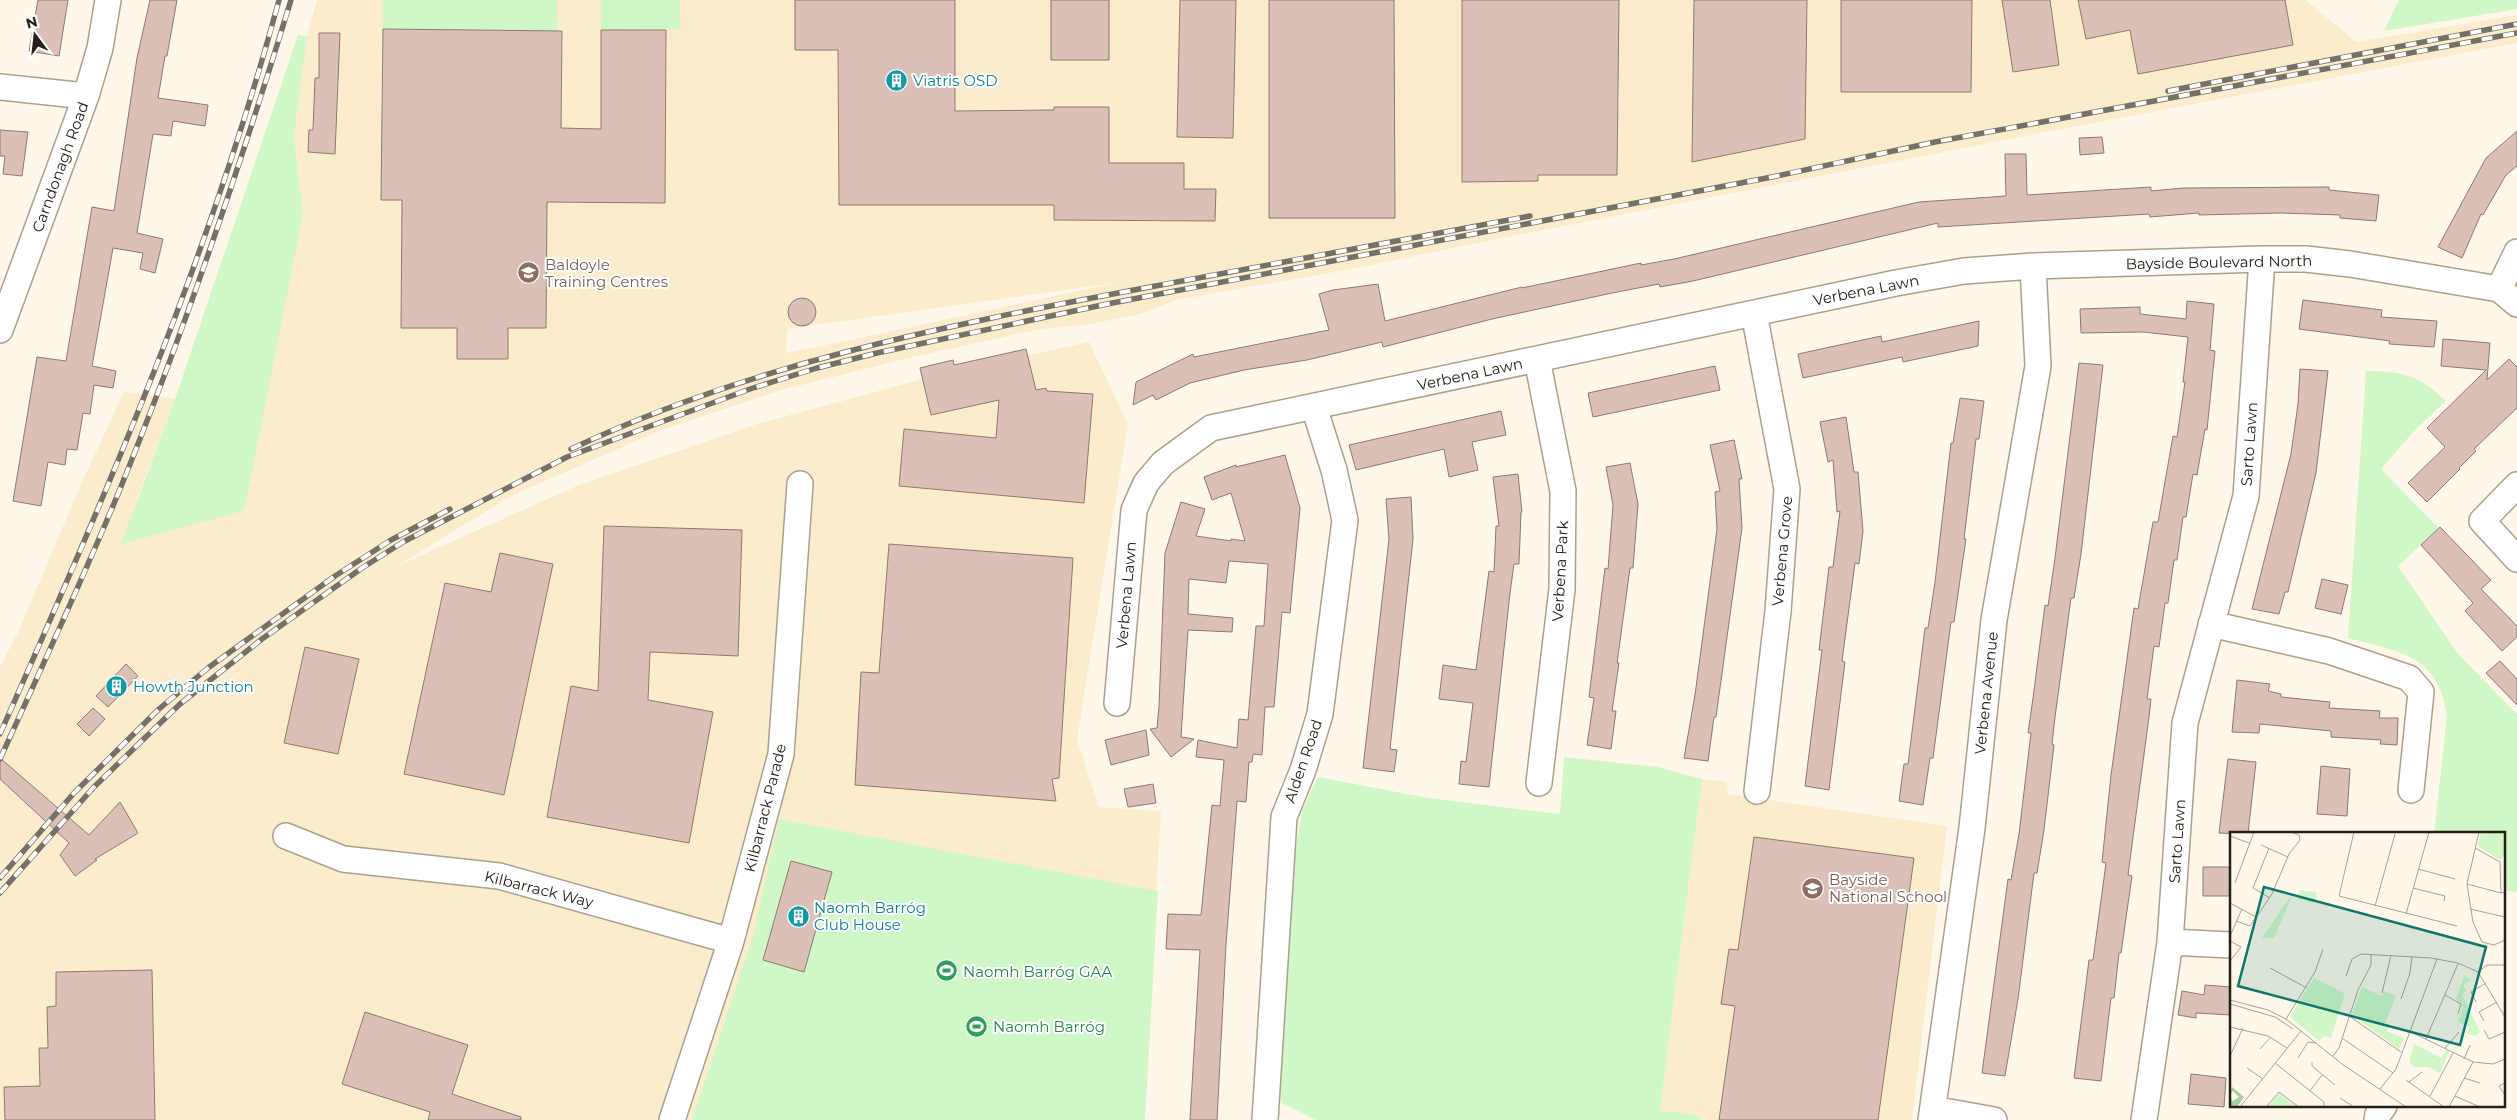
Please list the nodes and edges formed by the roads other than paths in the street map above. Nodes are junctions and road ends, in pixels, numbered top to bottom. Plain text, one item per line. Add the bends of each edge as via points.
1 (108, 0) edge
2 (0, 87) edge
3 (86, 96) junction
4 (2517, 252) edge
5 (2262, 259) junction
6 (2033, 266) junction
7 (2508, 297) edge
8 (1754, 313) junction
9 (0, 330) edge
10 (1537, 359) junction
11 (1314, 407) junction
12 (800, 484) dead end
13 (2517, 485) edge
14 (2517, 559) edge
15 (2212, 624) junction
16 (1117, 703) dead end
17 (1538, 783) dead end
18 (2411, 790) dead end
19 (1756, 791) dead end
20 (286, 836) dead end
21 (731, 941) junction
22 (2170, 942) junction
23 (2230, 945) edge
24 (2382, 1108) edge
25 (1932, 1115) edge
26 (672, 1120) edge
27 (1265, 1120) edge
28 (1994, 1120) edge
29 (2144, 1120) edge
30 (2377, 1120) edge

1 - 3 street, Carndonagh Road via 100,48
2 - 3 street
3 - 9 street, Carndonagh Road
4 - 7 street
5 - 6 street, Bayside Boulevard North
5 - 7 street, Bayside Boulevard North via 2350,264
5 - 15 street, Sarto Lawn via 2246,496
6 - 8 street, Verbena Lawn via 1964,271 1916,279
6 - 25 street, Verbena Avenue via 2038,366 1994,620 1972,828
8 - 10 street, Verbena Lawn
8 - 19 street, Verbena Grove via 1788,489 1778,610
10 - 11 street, Verbena Lawn
10 - 17 street, Verbena Park via 1563,491 1562,589
11 - 16 street, Verbena Lawn via 1211,428 1163,463 1146,483 1134,510
11 - 27 street, Alden Road via 1334,470 1345,520 1320,714 1304,770 1284,817
12 - 21 street, Kilbarrack Parade via 781,754
13 - 14 street via 2482,521
15 - 18 street via 2329,651 2409,678 2421,692
15 - 22 street, Sarto Lawn via 2186,723
20 - 21 street, Kilbarrack Way via 343,859 499,876
21 - 26 street, Kilbarrack Parade
22 - 23 street
22 - 29 street, Sarto Lawn
24 - 30 street
25 - 28 street

